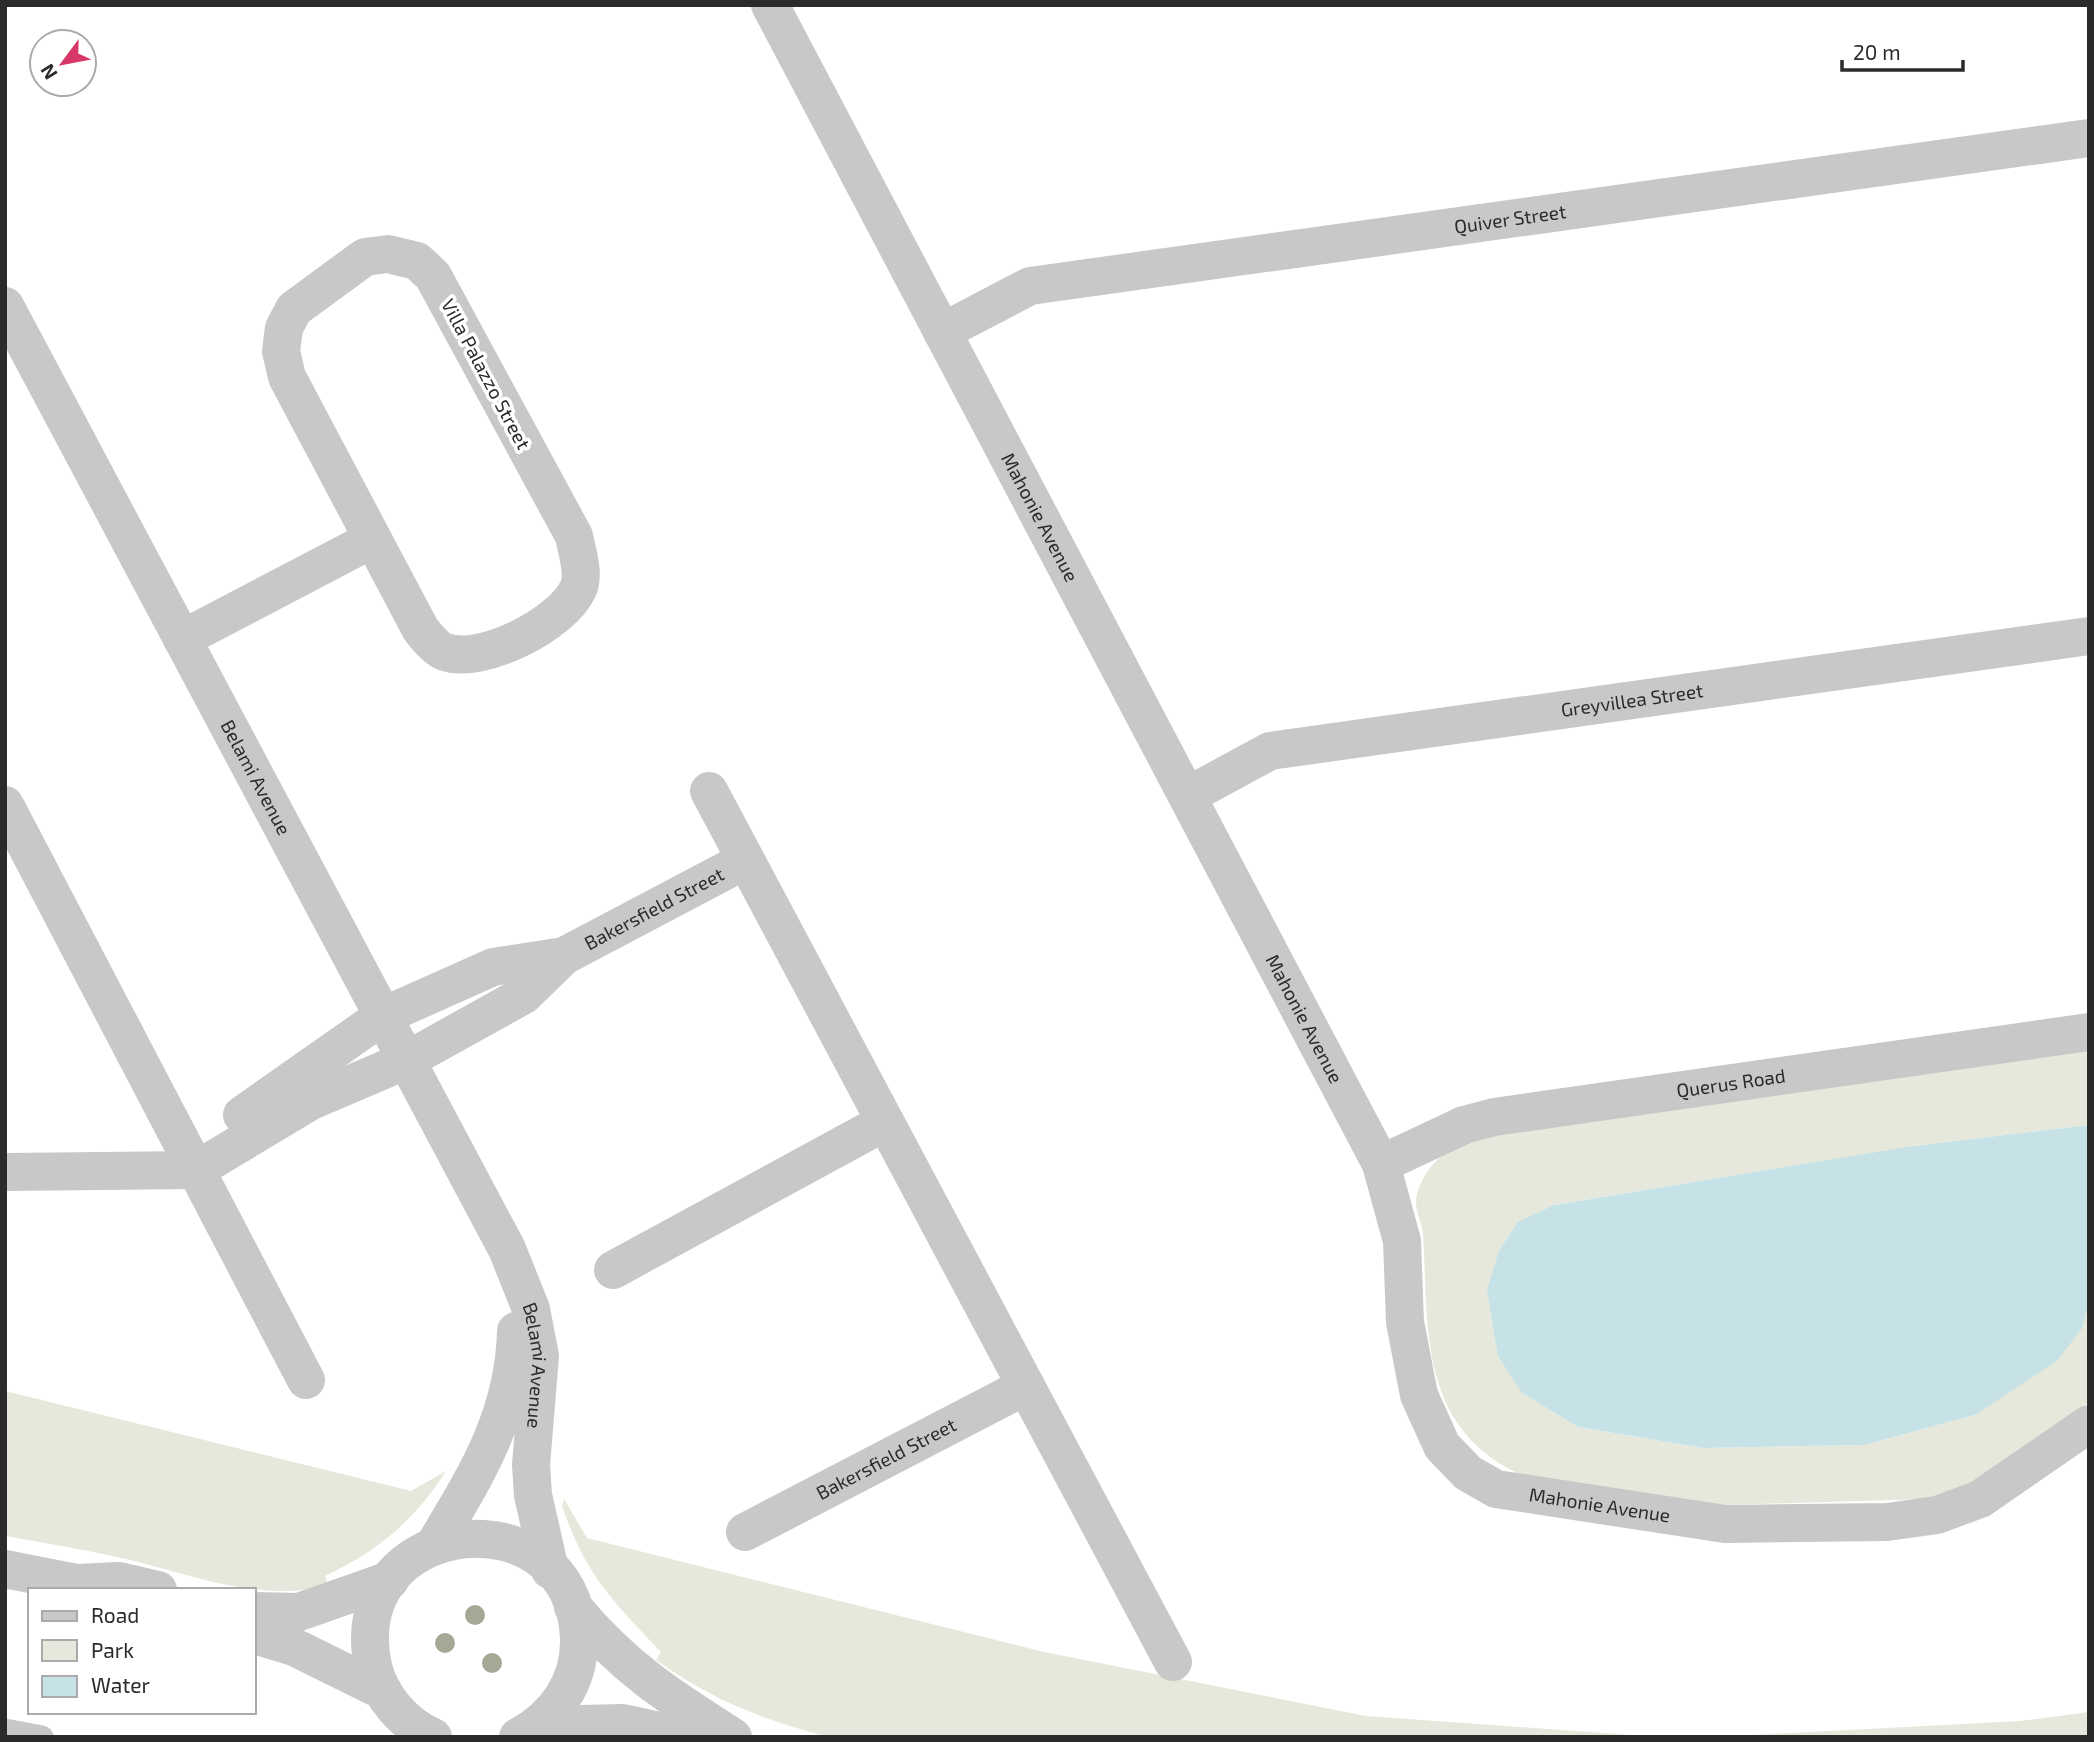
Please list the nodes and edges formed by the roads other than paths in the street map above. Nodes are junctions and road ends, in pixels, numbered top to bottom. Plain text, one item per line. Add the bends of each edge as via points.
1 (771, 5) edge
2 (2089, 138) edge
3 (5, 306) edge
4 (942, 332) junction
5 (371, 540) junction
6 (2089, 636) edge
7 (182, 639) junction
8 (709, 791) dead end
9 (1187, 796) junction
10 (5, 805) edge
11 (744, 861) junction
12 (564, 956) junction
13 (383, 1016) junction
14 (2089, 1032) edge
15 (407, 1060) junction
16 (885, 1122) junction
17 (184, 1164) junction
18 (1381, 1164) junction
19 (5, 1172) edge
20 (507, 1249) junction
21 (613, 1270) dead end
22 (306, 1380) dead end
23 (1026, 1386) junction
24 (2089, 1424) edge
25 (745, 1532) dead end
26 (435, 1544) junction
27 (5, 1569) edge
28 (550, 1570) junction
29 (390, 1580) junction
30 (83, 1586) edge
31 (149, 1588) edge
32 (573, 1607) junction
33 (256, 1611) edge
34 (256, 1636) edge
35 (1173, 1662) dead end
36 (383, 1691) junction
37 (5, 1731) edge
38 (529, 1731) edge
39 (416, 1732) edge
40 (41, 1737) edge
41 (687, 1737) edge
42 (733, 1737) edge

1 - 4 street, Mahonie Avenue
2 - 4 street, Quiver Street via 1030,286
3 - 7 street, Belami Avenue
4 - 9 street, Mahonie Avenue
5 - 5 street, Villa Palazzo Street via 287,377 281,351 293,309 365,257 388,254 417,261 433,276 573,536 580,586 568,606 549,621 498,648 468,656 442,651 421,631
5 - 7 street
6 - 9 street, Greyvillea Street via 1270,751
7 - 13 street, Belami Avenue
8 - 11 street, Bakersfield Street
9 - 18 street, Mahonie Avenue
10 - 17 street
11 - 12 street, Bakersfield Street
11 - 16 street, Bakersfield Street
12 - 13 street, Bakersfield Street via 493,967
12 - 15 street, Bakersfield Street via 524,995
13 - 15 street, Belami Avenue
13 - 17 street, Bakersfield Street
14 - 18 street, Querus Road via 1493,1117 1464,1125
15 - 17 street, Bakersfield Street
15 - 20 street, Belami Avenue
16 - 21 street
16 - 23 street, Bakersfield Street
17 - 19 street
17 - 22 street
18 - 24 street, Mahonie Avenue via 1402,1241 1405,1322 1419,1395 1442,1446 1468,1474 1496,1489 1725,1524 1887,1522 1937,1515 1980,1499
20 - 26 street, Belami Avenue via 516,1320 515,1365 486,1460
20 - 28 street, Belami Avenue via 531,1310 540,1356 531,1465
23 - 25 street, Bakersfield Street
23 - 35 street, Bakersfield Street
26 - 28 street via 465,1538 496,1539 535,1556
26 - 29 street via 418,1553
27 - 30 street
28 - 32 street
29 - 33 street via 299,1612
29 - 36 street via 370,1634 375,1673
30 - 31 street via 119,1581
32 - 38 street via 579,1650 575,1671 555,1709
32 - 42 street via 604,1645 636,1673
34 - 36 street via 294,1647
36 - 39 street
37 - 40 lane
38 - 41 street via 624,1723

